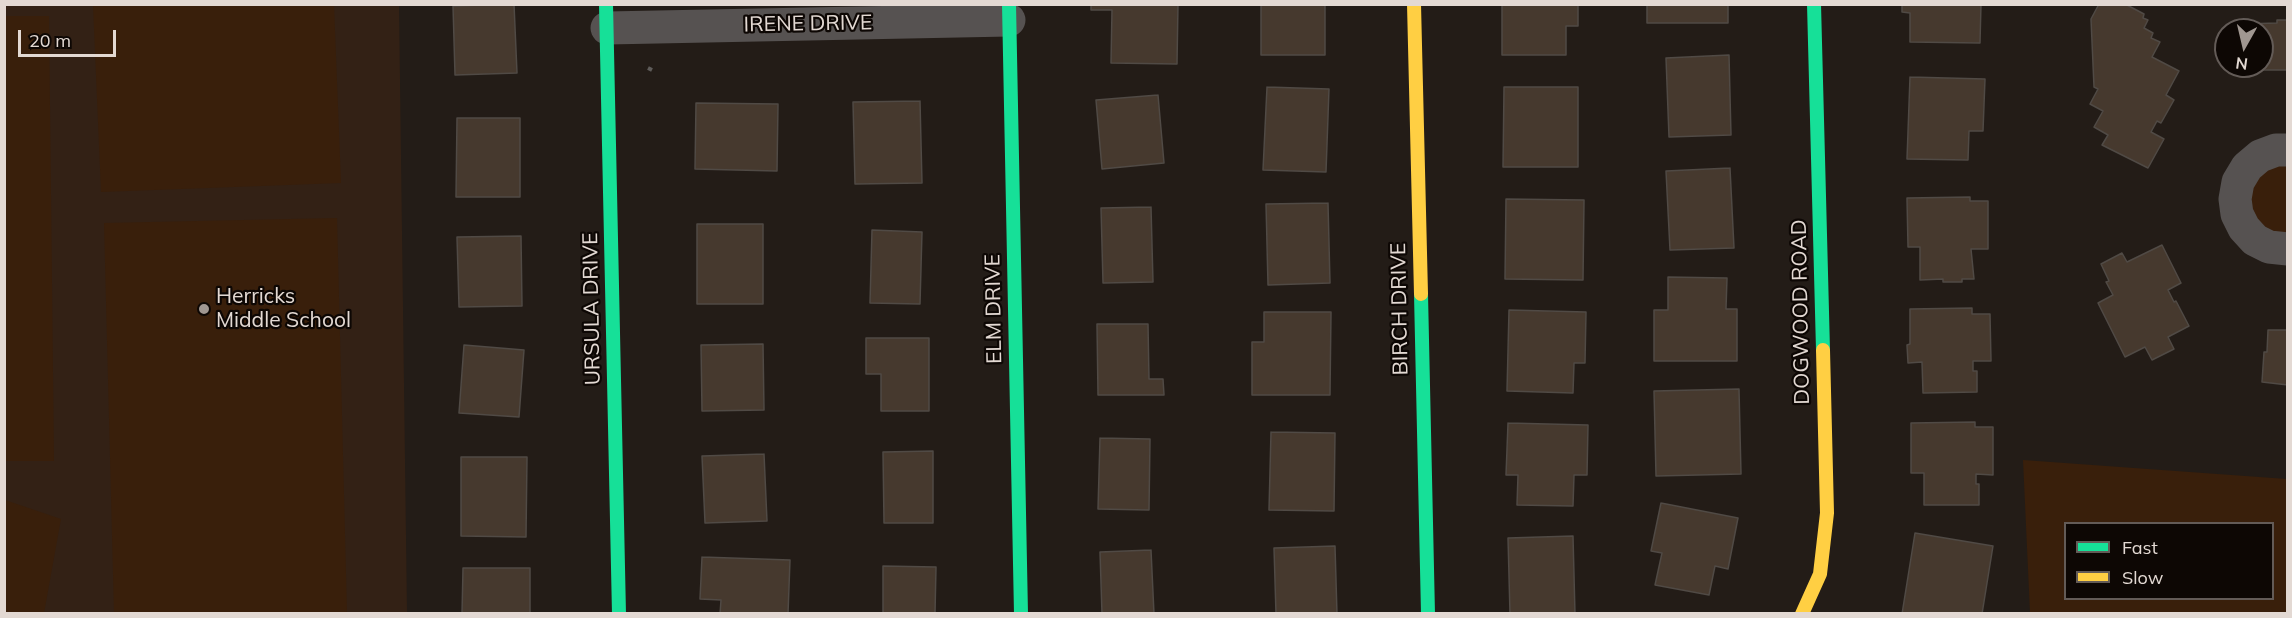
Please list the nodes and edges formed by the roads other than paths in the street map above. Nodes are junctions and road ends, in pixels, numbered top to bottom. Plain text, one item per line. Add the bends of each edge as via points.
1 (1414, 4) edge
2 (1814, 4) edge
3 (1009, 12) edge
4 (606, 16) edge
5 (2288, 150) edge
6 (2288, 249) edge
7 (619, 614) edge
8 (1022, 614) edge
9 (1428, 614) edge
10 (1802, 614) edge

1 - 9 street, BIRCH DRIVE
2 - 10 street, DOGWOOD ROAD via 1827,513 1820,574
3 - 4 street, IRENE DRIVE
3 - 8 street, ELM DRIVE
4 - 7 street, URSULA DRIVE
5 - 6 street via 2260,156 2247,167 2238,182 2235,199 2237,214 2255,240 2269,247

